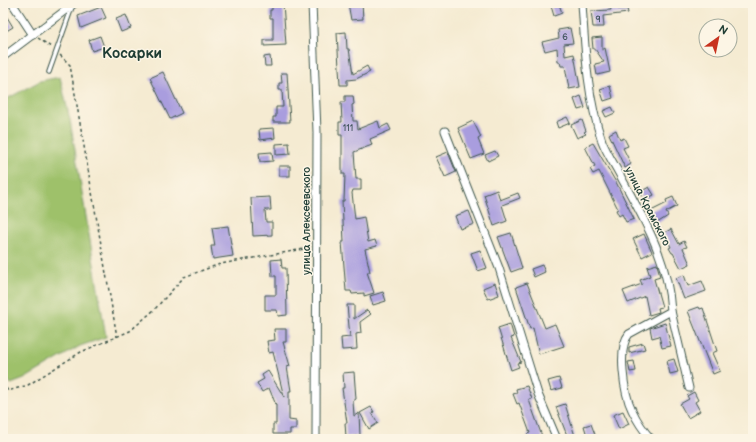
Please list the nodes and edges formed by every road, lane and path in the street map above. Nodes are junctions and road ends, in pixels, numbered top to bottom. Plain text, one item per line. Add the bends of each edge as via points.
1 (12, 3) edge
2 (312, 3) edge
3 (582, 3) edge
4 (74, 4) edge
5 (33, 35) junction
6 (56, 51) junction
7 (3, 57) edge
8 (48, 72) dead end
9 (445, 131) dead end
10 (318, 247) junction
11 (670, 311) junction
12 (117, 337) junction
13 (3, 383) edge
14 (689, 388) dead end
15 (316, 439) edge
16 (557, 439) edge
17 (651, 439) edge

1 - 5 street
2 - 10 street, улица Алексеевского
3 - 11 street, улица Крамского via 586,66 603,142 654,238 666,279
4 - 5 street
4 - 6 lane
5 - 6 path
5 - 7 street
6 - 8 lane
6 - 12 path via 70,65
9 - 16 street via 499,268 538,394
10 - 12 path via 220,264 184,277 148,315 130,331
10 - 15 street, улица Алексеевского
11 - 14 street, улица Крамского
11 - 17 street via 629,334 622,349 625,382 631,408
12 - 13 path via 81,352 28,385 8,391

